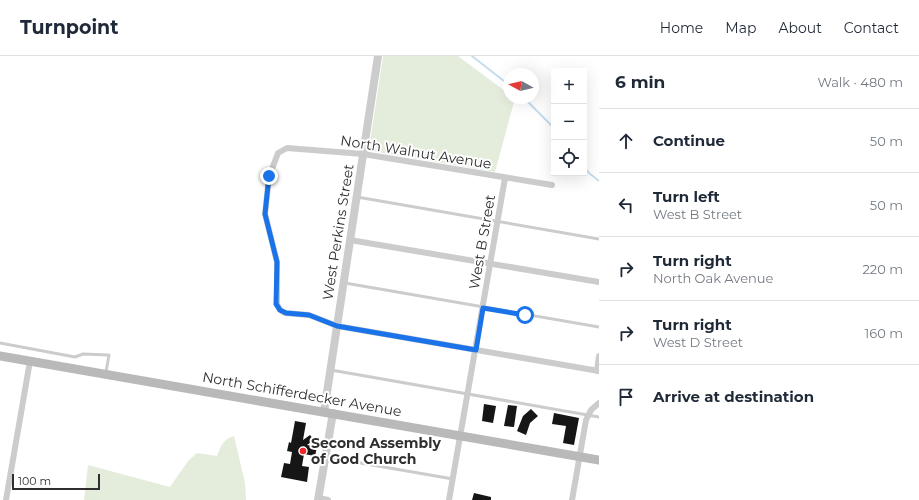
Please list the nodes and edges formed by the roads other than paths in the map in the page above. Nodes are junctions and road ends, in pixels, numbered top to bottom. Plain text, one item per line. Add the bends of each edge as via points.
1 (378, 56) edge
2 (363, 154) junction
3 (505, 178) junction
4 (552, 185) dead end
5 (357, 197) junction
6 (498, 222) junction
7 (599, 239) edge
8 (350, 240) junction
9 (490, 264) junction
10 (599, 282) edge
11 (344, 283) junction
12 (483, 308) junction
13 (337, 326) junction
14 (599, 327) edge
15 (0, 343) edge
16 (476, 350) junction
17 (0, 356) edge
18 (599, 356) edge
19 (30, 361) junction
20 (330, 370) junction
21 (598, 371) edge
22 (105, 374) junction
23 (468, 394) junction
24 (599, 403) edge
25 (328, 412) junction
26 (588, 415) junction
27 (599, 417) edge
28 (460, 435) junction
29 (326, 456) junction
30 (580, 456) junction
31 (599, 460) edge
32 (453, 479) junction
33 (319, 499) edge
34 (6, 500) edge
35 (328, 500) edge
36 (449, 500) edge
37 (572, 500) edge

1 - 2 street, West Perkins Street
2 - 3 street, North Walnut Avenue
2 - 5 street, West Perkins Street
2 - 13 street, North Walnut Avenue via 287,148 278,153 269,176 265,214 277,262 276,304 286,313 309,315
3 - 4 street, North Walnut Avenue
3 - 6 street, West B Street
5 - 6 lane
5 - 8 street, West Perkins Street
6 - 7 lane
6 - 9 street, West B Street
8 - 9 street
8 - 11 street, West Perkins Street
9 - 10 street
9 - 12 street, West B Street
11 - 12 lane
11 - 13 street, West Perkins Street
12 - 14 lane
12 - 16 street, West B Street
13 - 16 street
13 - 20 street, West Perkins Street
15 - 22 lane via 74,357 83,354 109,355
16 - 21 street
16 - 23 street, West B Street
17 - 19 main road, North Schifferdecker Avenue
18 - 21 street
19 - 22 main road, North Schifferdecker Avenue
19 - 34 street
20 - 23 lane
20 - 25 street, West Perkins Street
22 - 25 main road, North Schifferdecker Avenue
23 - 26 lane
23 - 28 street, West B Street
24 - 26 street
25 - 28 main road, North Schifferdecker Avenue
25 - 29 street, West Perkins Street
26 - 27 lane
26 - 30 street
28 - 30 main road, North Schifferdecker Avenue
28 - 32 street, West B Street
29 - 32 lane
29 - 33 street, West Perkins Street
30 - 31 main road, North Schifferdecker Avenue
30 - 37 street
32 - 36 street, West B Street
33 - 35 street

